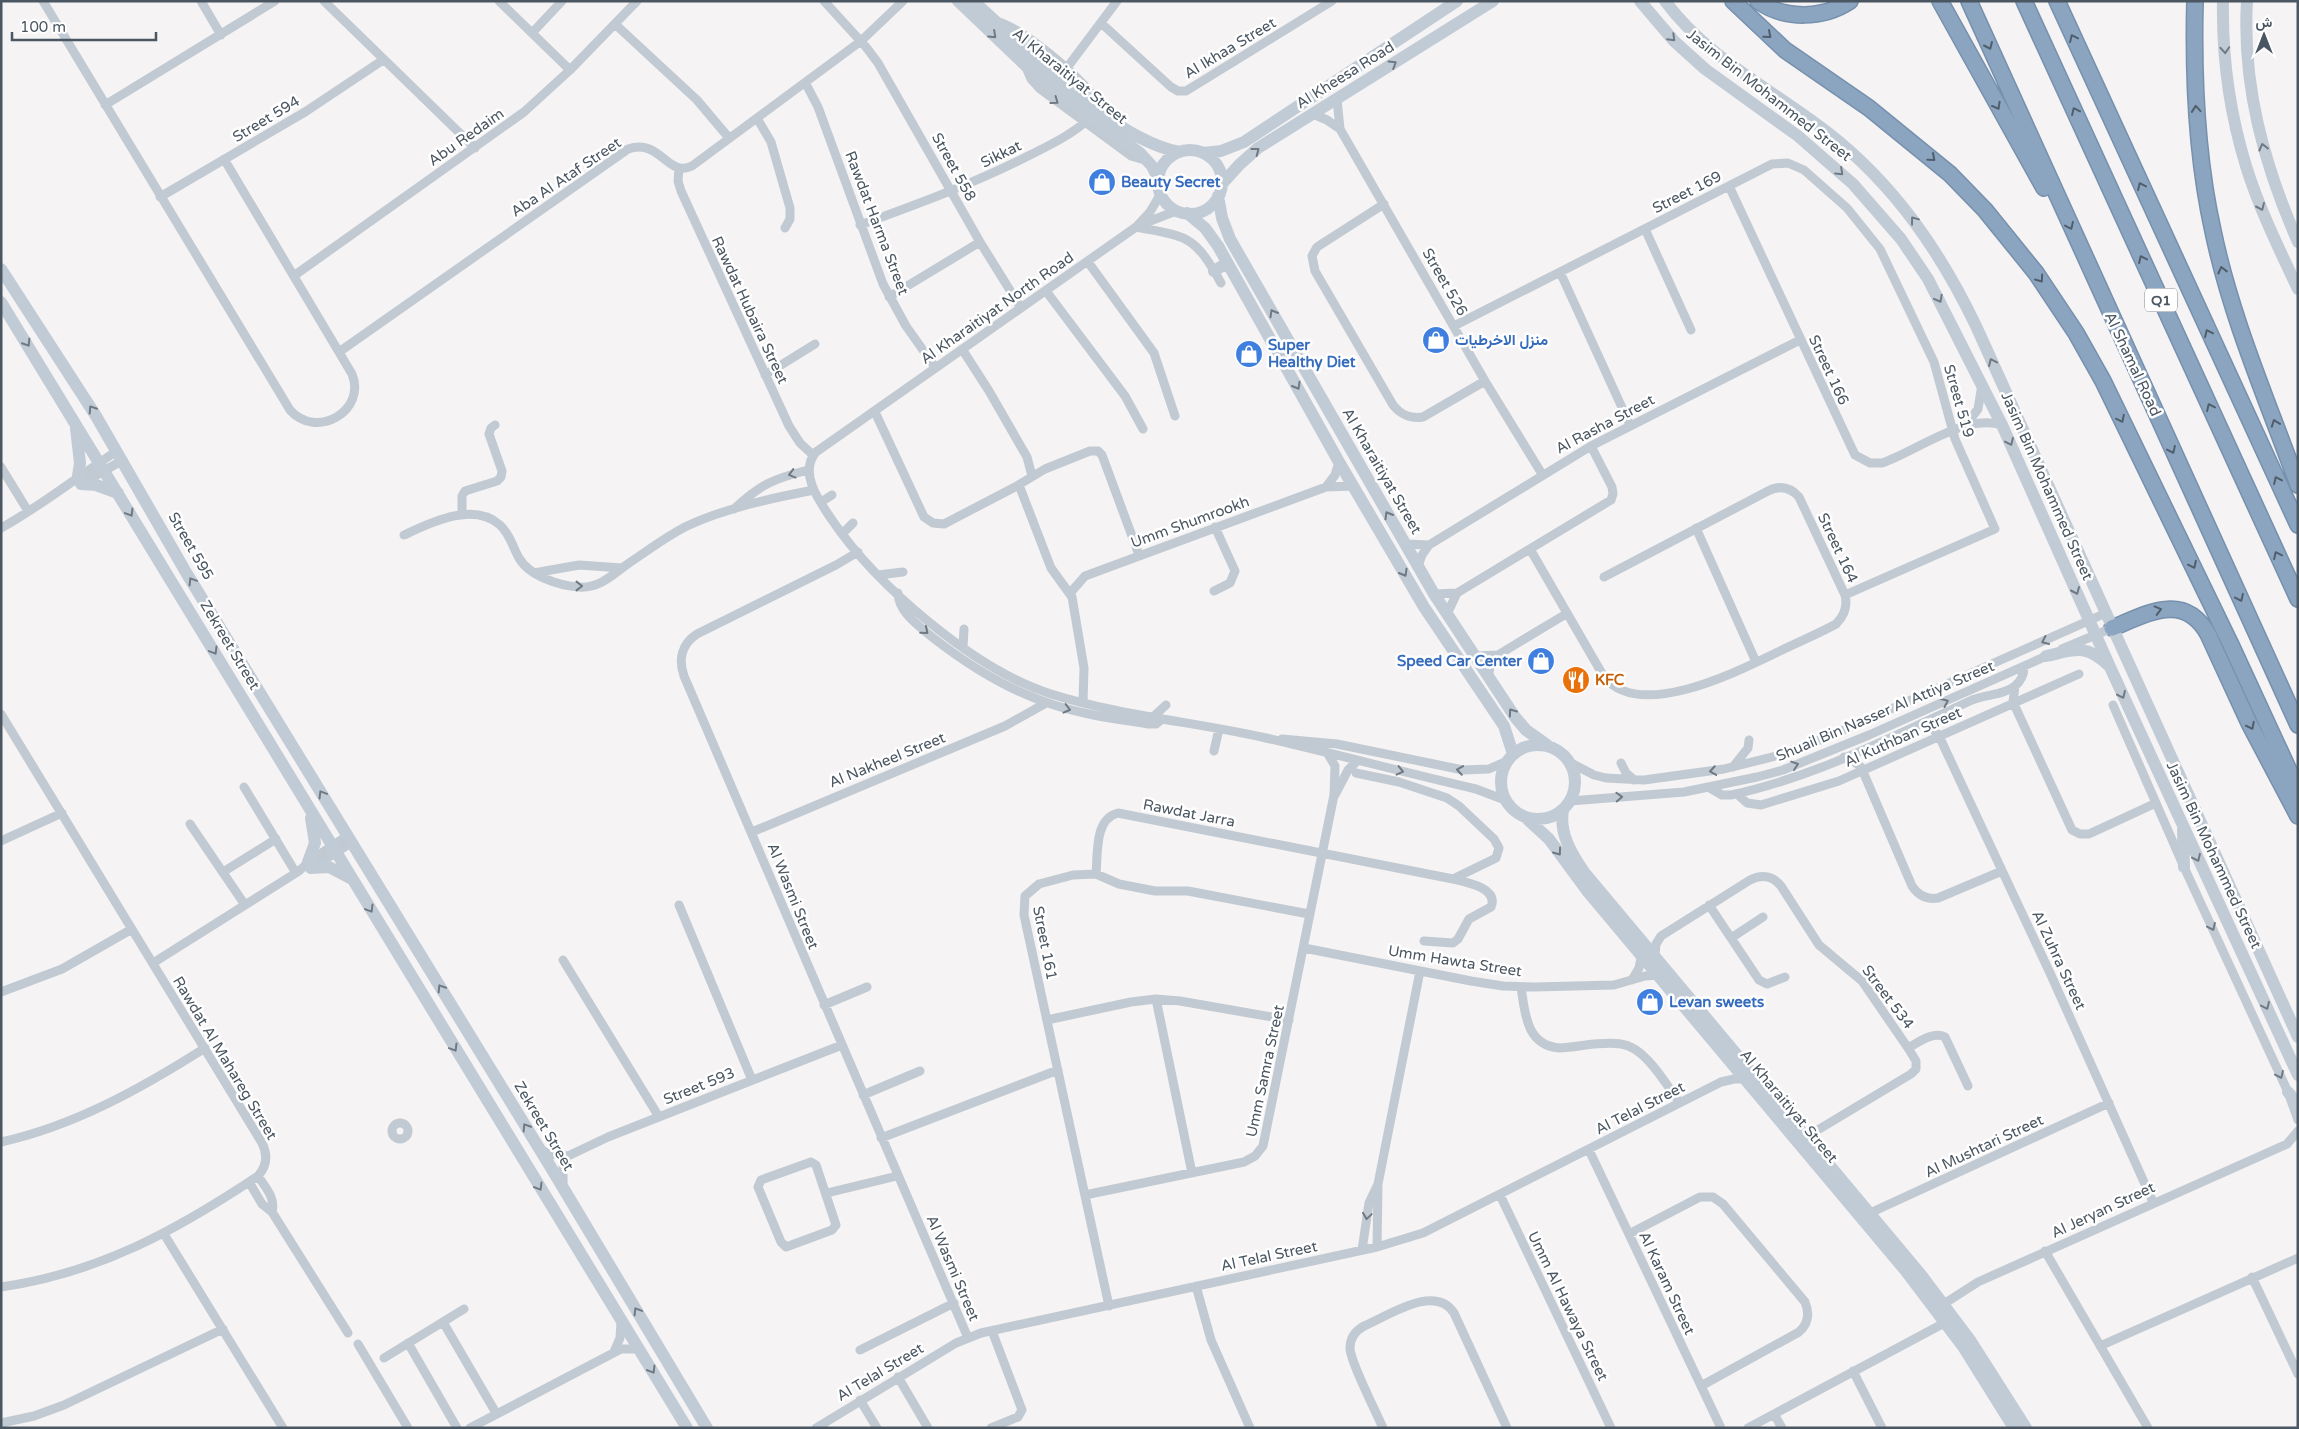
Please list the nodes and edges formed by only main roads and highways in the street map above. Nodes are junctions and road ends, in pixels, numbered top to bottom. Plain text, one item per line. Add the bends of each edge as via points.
1 (1733, 1) edge
2 (1758, 1) edge
3 (1850, 1) edge
4 (1940, 1) edge
5 (1969, 1) edge
6 (2024, 1) edge
7 (2056, 1) edge
8 (2195, 1) edge
9 (2059, 203) junction
10 (2298, 485) edge
11 (2298, 525) edge
12 (2298, 599) edge
13 (2112, 628) road end
14 (2298, 725) edge
15 (2298, 790) edge
16 (2298, 816) edge

1 -> 15 highway via 1785,50 1894,127 1950,174 1985,210 2036,273 2103,381
2 - 3 highway via 1768,8 1792,14 1817,14 1840,8
4 -> 9 highway via 2043,187
5 -> 9 highway, Al Shamal Road
12 -> 6 highway, Q1
11 -> 7 highway
10 -> 8 highway via 2230,297 2212,230 2195,107
9 -> 14 highway, Al Shamal Road
13 -> 16 highway via 2170,608 2190,614 2200,622

